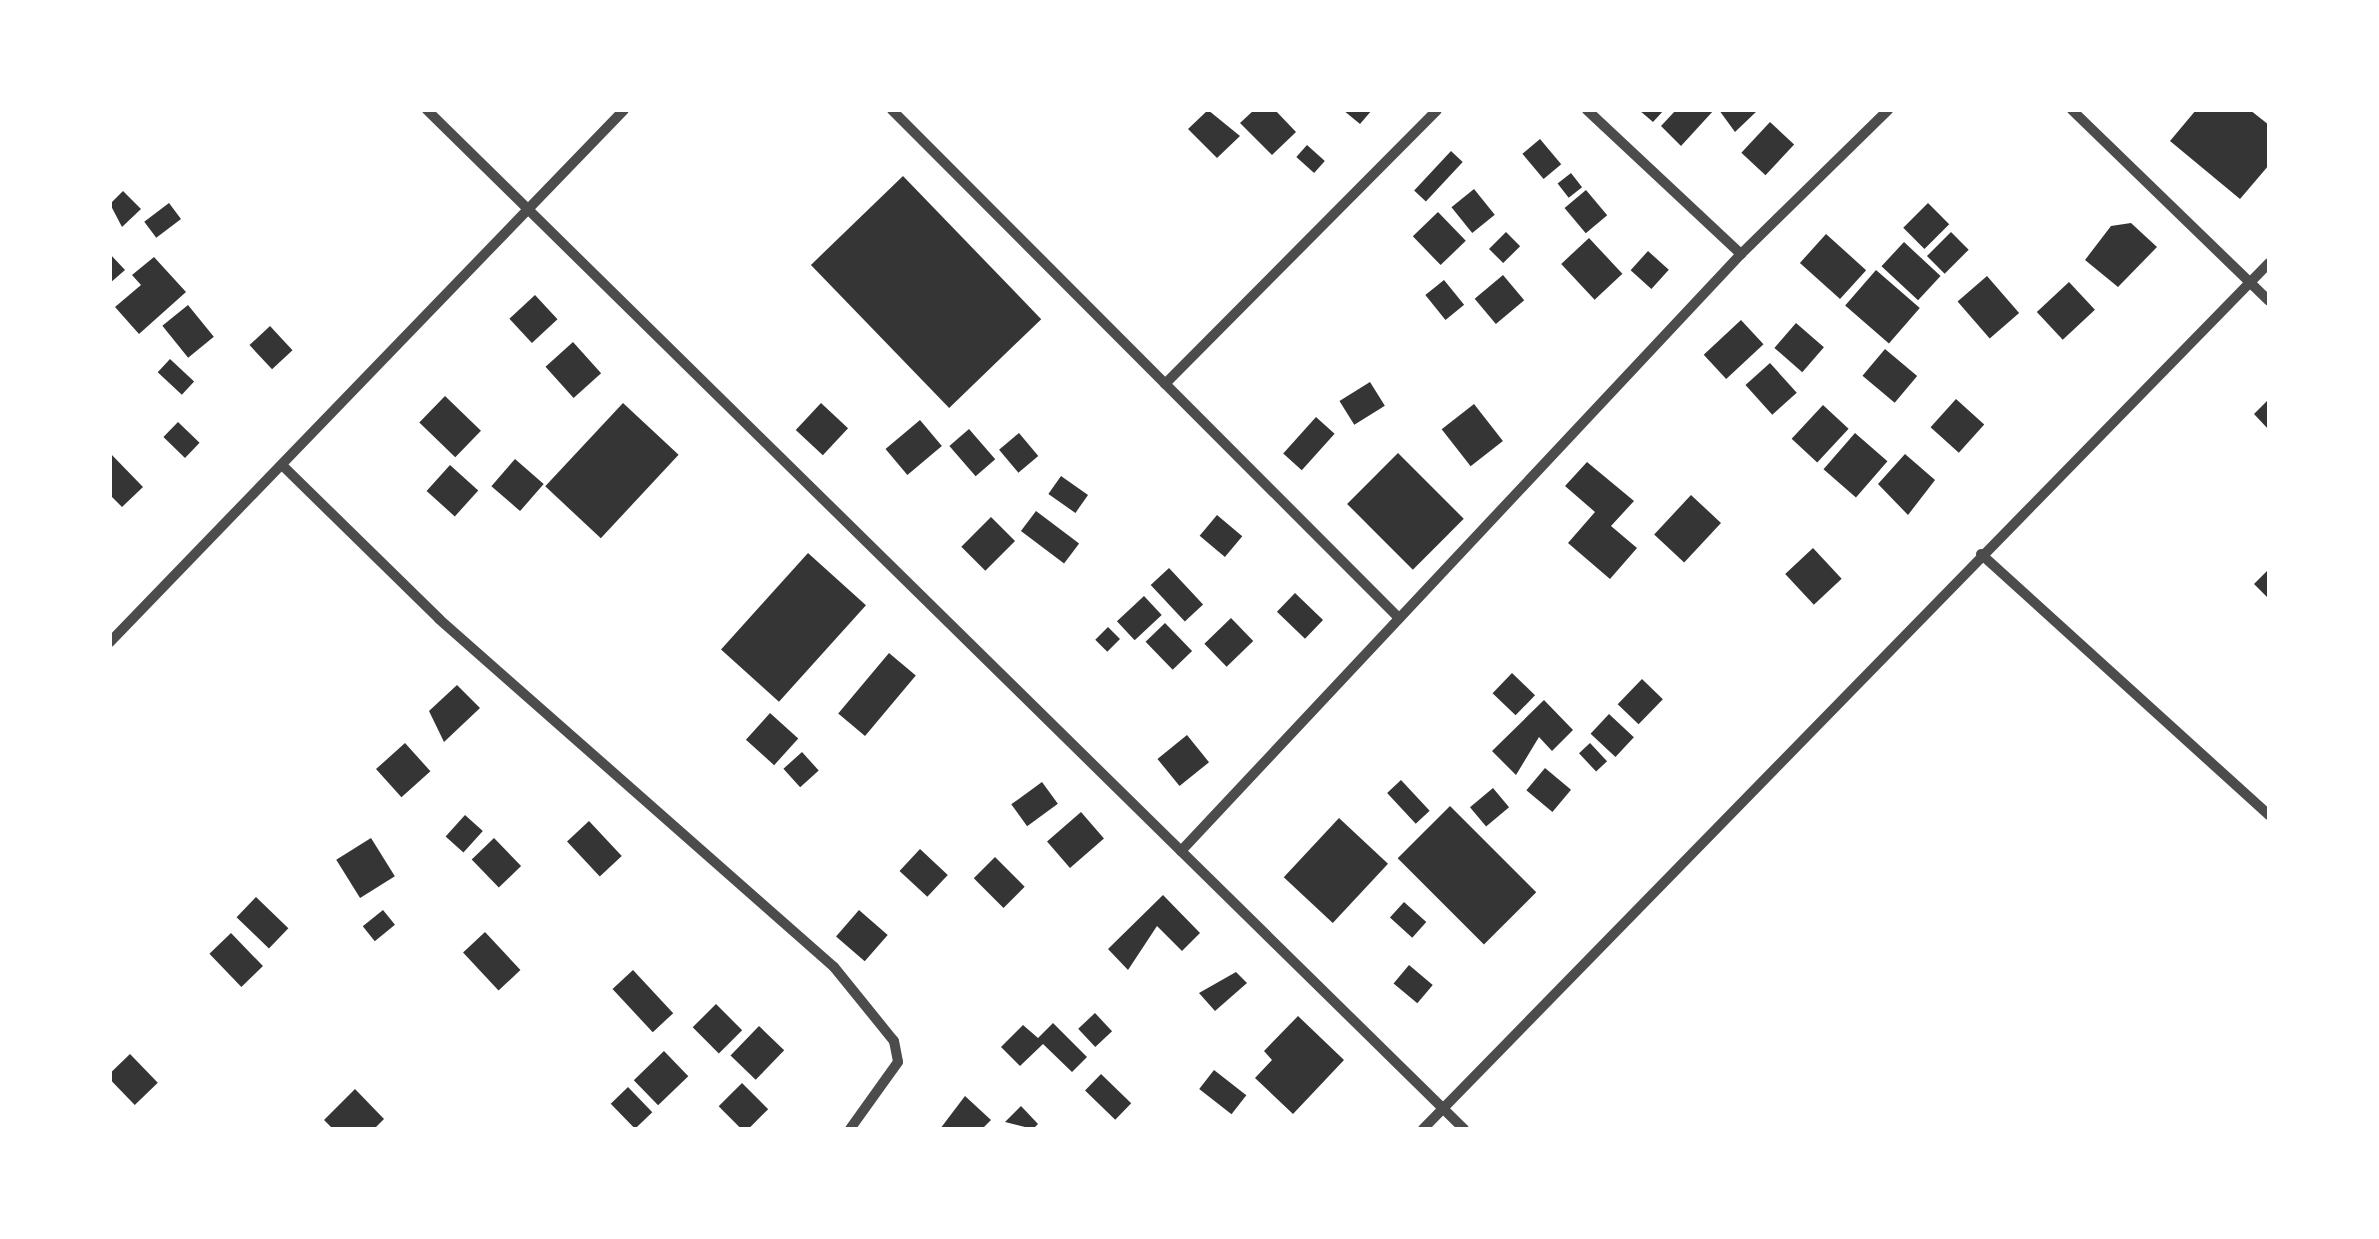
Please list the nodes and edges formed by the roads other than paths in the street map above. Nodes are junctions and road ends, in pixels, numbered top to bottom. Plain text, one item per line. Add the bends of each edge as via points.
1 (428, 110) edge
2 (624, 110) edge
3 (892, 110) edge
4 (1437, 110) edge
5 (1587, 110) edge
6 (1888, 110) edge
7 (2072, 110) edge
8 (529, 210) junction
9 (1741, 254) junction
10 (2269, 263) edge
11 (2250, 282) junction
12 (2269, 301) edge
13 (1165, 384) junction
14 (282, 465) junction
15 (1981, 554) junction
16 (1399, 618) junction
17 (110, 642) edge
18 (2269, 815) edge
19 (1181, 851) junction
20 (1443, 1108) junction
21 (850, 1129) edge
22 (1424, 1129) edge
23 (1464, 1129) edge

1 - 8 street
2 - 8 street
3 - 13 street
4 - 13 street
5 - 9 street
6 - 9 street
7 - 11 street
8 - 14 street
8 - 19 street
9 - 16 street
10 - 11 street
11 - 12 street
11 - 15 street
13 - 16 street
14 - 17 street
14 - 21 street via 439,619 834,966 894,1041 898,1062
15 - 18 street
15 - 20 street
16 - 19 street
19 - 20 street
20 - 22 street
20 - 23 street

